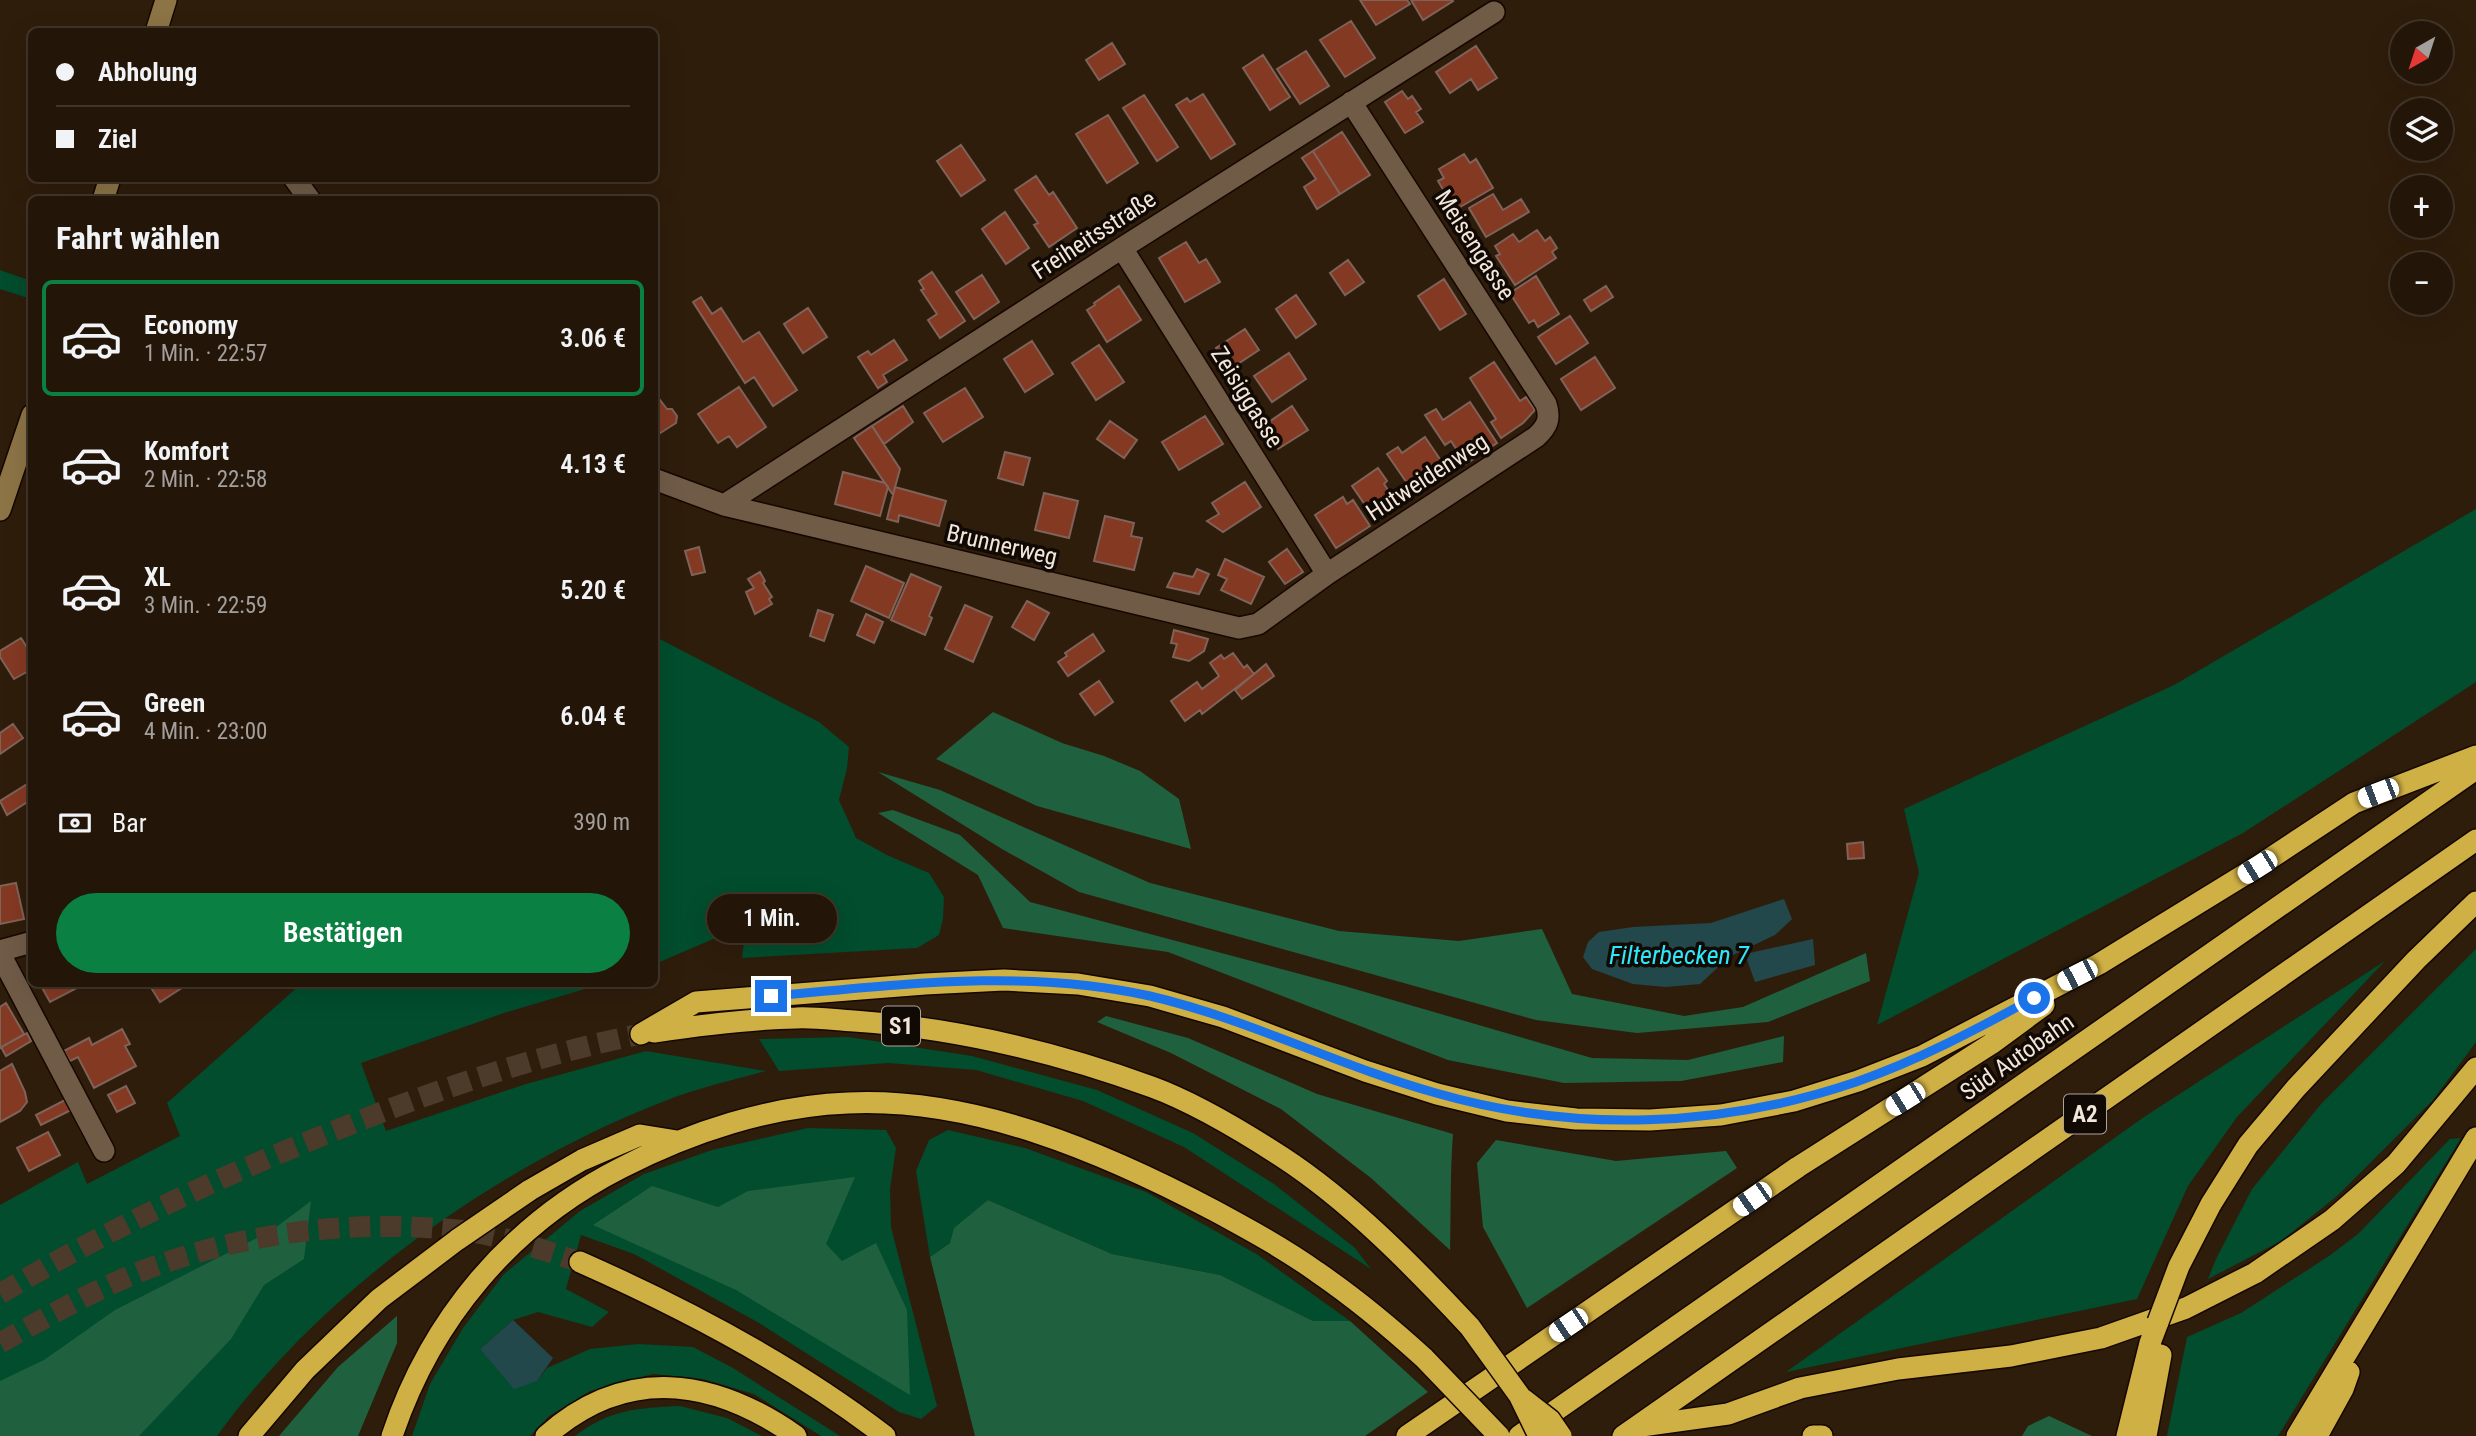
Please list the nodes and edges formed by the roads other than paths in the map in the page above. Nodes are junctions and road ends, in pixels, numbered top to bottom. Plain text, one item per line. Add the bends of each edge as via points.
1 (166, 0) edge
2 (1494, 12) dead end
3 (163, 28) edge
4 (1351, 102) junction
5 (1122, 248) junction
6 (1549, 419) joint
7 (28, 427) edge
8 (658, 480) edge
9 (724, 505) junction
10 (0, 510) edge
11 (1327, 574) junction
12 (2476, 756) edge
13 (2476, 769) edge
14 (2476, 840) edge
15 (2476, 902) edge
16 (28, 943) edge
17 (0, 953) edge
18 (2099, 964) junction
19 (2476, 1068) edge
20 (2476, 1138) edge
21 (679, 1142) junction
22 (104, 1151) dead end
23 (580, 1262) tunnel mouth
24 (2364, 1326) junction
25 (1519, 1395) junction
26 (2138, 1430) edge
27 (1630, 1432) edge
28 (249, 1436) edge
29 (393, 1436) edge
30 (545, 1436) edge
31 (796, 1436) edge
32 (886, 1436) edge
33 (1407, 1436) edge
34 (1499, 1436) edge
35 (1519, 1436) edge
36 (1539, 1436) edge
37 (1561, 1436) edge
38 (1814, 1436) edge
39 (1822, 1436) edge
40 (2297, 1436) edge
41 (2317, 1436) edge

1 - 3 main road
2 - 4 street, Freiheitsstraße
4 - 5 street, Freiheitsstraße
4 - 6 street, Meisengasse via 1545,404
5 - 9 street, Freiheitsstraße
5 - 11 street, Zeisiggasse
6 - 11 street, Hutweidenweg via 1536,437
7 - 10 main road
8 - 9 street, Brunnerweg
9 - 11 street, Brunnerweg via 1239,628 1258,624
12 - 18 highway via 2354,803
13 - 35 highway, Süd Autobahn / A2
14 - 27 highway, A2
15 - 26 highway, bridge via 2416,960 2248,1145 2179,1266 2158,1322 2162,1349
16 - 17 street
17 - 22 street
18 - 25 highway, S1, bridge via 1933,1050 1857,1082 1794,1101 1721,1115 1650,1120 1576,1119 1507,1111 1366,1071 1223,1017 1150,996 1077,984 1004,980 696,1002 641,1034 797,1018 889,1024 979,1036 1154,1087 1284,1158 1356,1214 1470,1327
18 - 33 highway via 1991,1044 1798,1167
19 - 27 highway via 2396,1164 2332,1220 2255,1273 2186,1308 2101,1338 1800,1388 1728,1414
20 - 24 highway
21 - 28 highway via 640,1135 530,1190 379,1299 304,1370
21 - 29 highway via 596,1180 549,1212 506,1250 458,1305 436,1339
21 - 34 highway, bridge via 785,1111 848,1103 913,1106 985,1118 1104,1158 1173,1189 1315,1270 1424,1358
23 - 32 highway via 668,1303 773,1361
24 - 40 highway
24 - 41 highway via 2343,1389
25 - 36 highway, S1, bridge
25 - 37 highway, bridge via 1550,1420
30 - 31 highway via 606,1399 638,1390 675,1388 725,1397
38 - 39 highway

